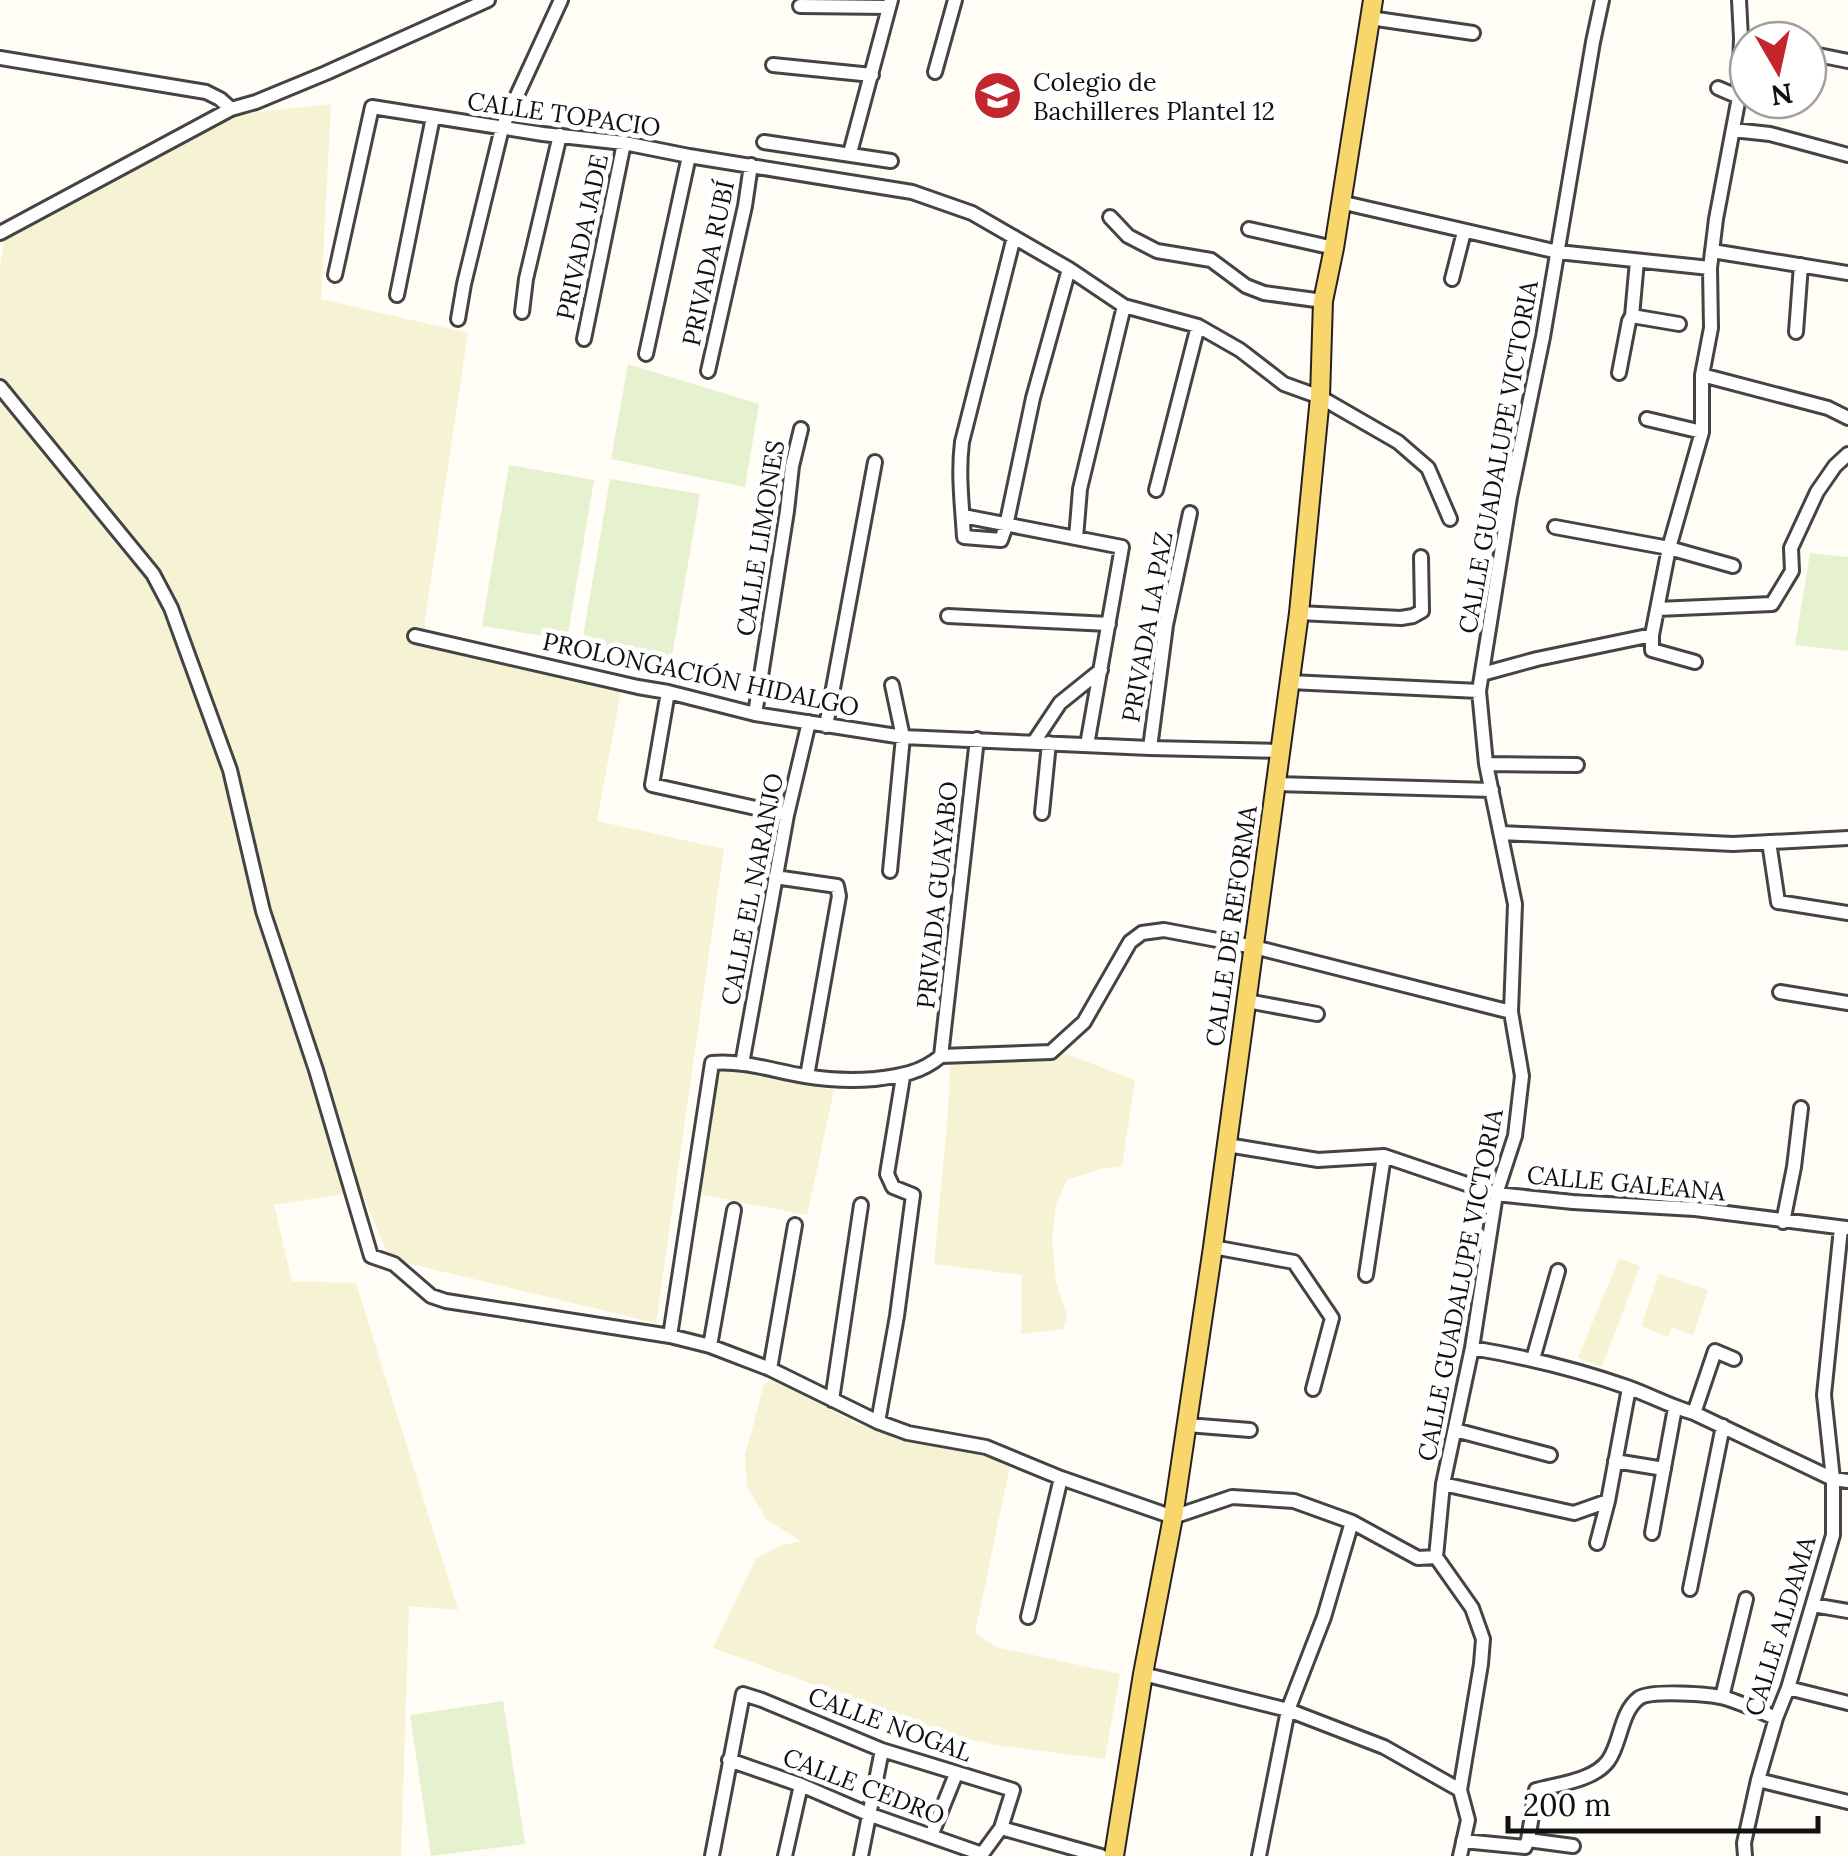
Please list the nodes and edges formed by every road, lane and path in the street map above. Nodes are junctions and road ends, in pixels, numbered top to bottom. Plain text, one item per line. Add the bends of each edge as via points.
1 (488, 0) edge
2 (560, 0) edge
3 (954, 0) edge
4 (1602, 0) edge
5 (890, 3) edge
6 (800, 6) dead end
7 (1371, 9) edge
8 (1473, 33) dead end
9 (0, 58) edge
10 (773, 65) dead end
11 (935, 72) dead end
12 (872, 75) junction
13 (1718, 88) dead end
14 (1728, 92) edge
15 (230, 110) junction
16 (433, 117) junction
17 (1735, 120) edge
18 (502, 128) junction
19 (1733, 130) junction
20 (560, 135) junction
21 (764, 142) dead end
22 (624, 143) junction
23 (850, 154) junction
24 (1848, 154) edge
25 (689, 156) junction
26 (891, 161) dead end
27 (751, 165) junction
28 (1340, 202) junction
29 (1110, 217) dead end
30 (1249, 229) dead end
31 (1464, 232) junction
32 (0, 234) edge
33 (1014, 237) junction
34 (1334, 248) junction
35 (1712, 251) junction
36 (1558, 252) junction
37 (1638, 261) junction
38 (1802, 265) junction
39 (1068, 268) junction
40 (1710, 268) junction
41 (1848, 272) edge
42 (335, 275) dead end
43 (1452, 279) dead end
44 (397, 296) dead end
45 (1324, 300) junction
46 (1124, 306) junction
47 (522, 312) dead end
48 (1632, 316) junction
49 (458, 319) dead end
50 (1679, 324) dead end
51 (1198, 326) junction
52 (1796, 332) dead end
53 (584, 339) dead end
54 (646, 354) dead end
55 (708, 371) dead end
56 (1620, 373) dead end
57 (1702, 376) junction
58 (0, 387) edge
59 (1320, 397) junction
60 (1848, 418) edge
61 (1647, 419) dead end
62 (801, 429) dead end
63 (1702, 432) junction
64 (1848, 454) edge
65 (875, 462) dead end
66 (1156, 490) dead end
67 (1190, 513) dead end
68 (962, 516) junction
69 (1450, 519) dead end
70 (1006, 526) junction
71 (1555, 527) dead end
72 (1076, 538) junction
73 (1669, 548) junction
74 (1421, 558) dead end
75 (1733, 566) dead end
76 (1658, 610) junction
77 (1299, 613) junction
78 (948, 616) dead end
79 (1109, 624) junction
80 (416, 636) dead end
81 (1652, 643) junction
82 (1694, 662) dead end
83 (1101, 670) junction
84 (1482, 674) junction
85 (1290, 682) junction
86 (892, 685) dead end
87 (1479, 691) junction
88 (668, 692) junction
89 (755, 714) junction
90 (810, 722) junction
91 (826, 726) junction
92 (903, 736) junction
93 (977, 739) junction
94 (1034, 742) junction
95 (1049, 743) junction
96 (1087, 745) junction
97 (1150, 748) junction
98 (1279, 751) junction
99 (1486, 764) junction
100 (1577, 766) dead end
101 (1275, 784) junction
102 (1492, 790) junction
103 (1042, 814) dead end
104 (787, 815) junction
105 (1502, 833) junction
106 (1848, 838) edge
107 (1769, 842) junction
108 (890, 872) dead end
109 (776, 877) junction
110 (1848, 913) edge
111 (1254, 946) junction
112 (1780, 992) dead end
113 (1247, 1001) junction
114 (1848, 1004) edge
115 (1511, 1012) junction
116 (1316, 1014) dead end
117 (941, 1056) junction
118 (742, 1064) junction
119 (806, 1076) junction
120 (903, 1076) junction
121 (1800, 1108) dead end
122 (1227, 1145) junction
123 (1384, 1156) junction
124 (1496, 1194) junction
125 (861, 1205) dead end
126 (734, 1210) dead end
127 (1782, 1222) junction
128 (795, 1225) dead end
129 (1844, 1228) edge
130 (1213, 1247) junction
131 (1558, 1271) dead end
132 (1366, 1275) dead end
133 (670, 1336) junction
134 (710, 1346) junction
135 (1472, 1348) junction
136 (1533, 1358) junction
137 (1734, 1359) dead end
138 (770, 1369) junction
139 (1629, 1388) junction
140 (1313, 1389) dead end
141 (832, 1400) junction
142 (1676, 1408) junction
143 (1694, 1413) junction
144 (878, 1422) junction
145 (1187, 1425) junction
146 (1723, 1426) junction
147 (1250, 1430) dead end
148 (1455, 1430) junction
149 (1550, 1455) dead end
150 (1615, 1461) junction
151 (1664, 1469) junction
152 (1061, 1478) junction
153 (1841, 1480) edge
154 (1443, 1484) junction
155 (1608, 1501) junction
156 (1173, 1517) junction
157 (1352, 1522) junction
158 (1652, 1533) dead end
159 (1597, 1543) dead end
160 (1436, 1557) junction
161 (1690, 1589) dead end
162 (1746, 1599) dead end
163 (1813, 1604) junction
164 (1848, 1611) edge
165 (1028, 1617) dead end
166 (1143, 1674) junction
167 (1788, 1688) junction
168 (1722, 1697) junction
169 (1848, 1703) edge
170 (1288, 1710) junction
171 (1776, 1718) junction
172 (882, 1750) junction
173 (729, 1760) junction
174 (956, 1774) junction
175 (1758, 1780) junction
176 (802, 1785) junction
177 (1460, 1790) junction
178 (1848, 1802) edge
179 (868, 1814) junction
180 (1001, 1828) junction
181 (931, 1836) junction
182 (1463, 1840) junction
183 (1528, 1840) junction
184 (1573, 1846) dead end
185 (982, 1854) edge
186 (712, 1856) edge
187 (785, 1856) edge
188 (860, 1856) edge
189 (1101, 1856) edge
190 (1114, 1856) edge
191 (1259, 1856) edge
192 (1460, 1856) edge
193 (1745, 1856) edge

1 - 15 street
2 - 18 street
3 - 11 street
4 - 36 street, CALLE GUADALUPE VICTORIA
5 - 6 street
5 - 12 street
7 - 8 street
7 - 28 main road, CALLE DE REFORMA
9 - 15 street via 206,92
10 - 12 street
12 - 23 street
13 - 14 street
15 - 32 street
16 - 18 street, CALLE TOPACIO
16 - 42 street, CALLE TOPACIO via 372,107
16 - 44 street
17 - 19 street
18 - 20 street, CALLE TOPACIO
18 - 49 street
19 - 24 street
19 - 35 street
20 - 22 street, CALLE TOPACIO
20 - 47 street
21 - 23 street
22 - 25 street, CALLE TOPACIO
22 - 53 street, PRIVADA JADE
23 - 26 street
25 - 27 street, CALLE TOPACIO
25 - 54 street
27 - 33 street, CALLE TOPACIO via 912,192 972,212
27 - 55 street, PRIVADA RUBÍ
28 - 31 street
28 - 34 main road, CALLE DE REFORMA
29 - 45 street via 1157,251 1211,260 1264,294
30 - 34 street
31 - 36 street
31 - 43 street
33 - 39 street, CALLE TOPACIO
33 - 68 street via 962,442
34 - 45 main road, CALLE DE REFORMA
35 - 38 street
35 - 40 street
36 - 37 street
36 - 84 street, CALLE GUADALUPE VICTORIA
37 - 40 street
37 - 48 street
38 - 41 street
38 - 52 street
39 - 46 street, CALLE TOPACIO
39 - 70 street
40 - 57 street via 1711,328
45 - 59 main road, CALLE DE REFORMA
46 - 51 street, CALLE TOPACIO
46 - 72 street via 1080,490
48 - 50 street
48 - 56 street
51 - 59 street, CALLE TOPACIO via 1284,384
51 - 66 street
57 - 60 street
57 - 63 street
58 - 133 street via 154,574 171,608 230,770 263,911 371,1256 446,1301
59 - 69 street, CALLE TOPACIO via 1398,442 1428,468
59 - 77 main road, CALLE DE REFORMA
61 - 63 street
62 - 89 street, CALLE LIMONES
63 - 73 street
64 - 76 street via 1817,492 1791,548 1792,571 1772,604
65 - 91 street
67 - 97 street, PRIVADA LA PAZ
68 - 70 street
68 - 70 street via 964,536 1001,540
70 - 72 street
71 - 73 street
72 - 79 street via 1122,547
73 - 75 street
73 - 76 street
74 - 77 street via 1422,611 1413,616
76 - 81 street
77 - 85 main road, CALLE DE REFORMA
78 - 79 street
79 - 83 street
80 - 88 street, PROLONGACIÓN HIDALGO
81 - 82 street
81 - 84 street
83 - 94 street via 1060,703
83 - 96 street
84 - 87 street, CALLE GUADALUPE VICTORIA
85 - 87 street
85 - 98 main road, CALLE DE REFORMA
86 - 92 street
87 - 99 street, CALLE GUADALUPE VICTORIA
88 - 89 street, PROLONGACIÓN HIDALGO
88 - 104 street via 652,785
89 - 90 street, PROLONGACIÓN HIDALGO
90 - 91 street, PROLONGACIÓN HIDALGO
90 - 104 street, CALLE EL NARANJO
91 - 92 street, PROLONGACIÓN HIDALGO
92 - 93 street, PROLONGACIÓN HIDALGO
92 - 108 street
93 - 94 street, PROLONGACIÓN HIDALGO
93 - 117 street, PRIVADA GUAYABO
94 - 95 street, PROLONGACIÓN HIDALGO
95 - 96 street, PROLONGACIÓN HIDALGO
95 - 103 street
96 - 97 street, PROLONGACIÓN HIDALGO
97 - 98 street, PROLONGACIÓN HIDALGO
98 - 101 main road, CALLE DE REFORMA
99 - 100 street
99 - 102 street, CALLE GUADALUPE VICTORIA
101 - 102 street
101 - 111 main road, CALLE DE REFORMA
102 - 105 street, CALLE GUADALUPE VICTORIA
104 - 109 street, CALLE EL NARANJO
105 - 107 street
105 - 115 street, CALLE GUADALUPE VICTORIA via 1516,904
106 - 107 street
107 - 110 street via 1778,902
109 - 118 street, CALLE EL NARANJO
109 - 119 street via 837,886
111 - 113 main road, CALLE DE REFORMA
111 - 115 street
111 - 117 street via 1164,930 1142,933 1130,942 1084,1022 1050,1052
112 - 114 street
113 - 116 street
113 - 122 main road, CALLE DE REFORMA
115 - 124 street, CALLE GUADALUPE VICTORIA via 1522,1076 1516,1136
117 - 120 street
118 - 119 street
118 - 133 street via 712,1063
119 - 120 street
120 - 144 street via 888,1174 893,1187 913,1195
121 - 127 street
122 - 123 street, CALLE GALEANA via 1318,1160
122 - 130 main road, CALLE DE REFORMA
123 - 124 street, CALLE GALEANA
123 - 132 street
124 - 127 street, CALLE GALEANA via 1695,1208
124 - 135 street, CALLE GUADALUPE VICTORIA
125 - 141 street
126 - 134 street
127 - 129 street, CALLE GALEANA
128 - 138 street
129 - 153 street, CALLE ALDAMA via 1824,1395
130 - 140 street via 1294,1262 1332,1318
130 - 145 main road, CALLE DE REFORMA
131 - 136 street
133 - 134 street
134 - 138 street
135 - 136 street
135 - 148 street, CALLE GUADALUPE VICTORIA
136 - 139 street
137 - 143 street via 1715,1351
138 - 141 street
139 - 142 street
139 - 150 street
141 - 144 street
142 - 143 street
142 - 151 street
143 - 146 street
144 - 152 street via 986,1447
145 - 147 street
145 - 156 main road, CALLE DE REFORMA
146 - 153 street
146 - 161 street
148 - 149 street
148 - 154 street, CALLE GUADALUPE VICTORIA
150 - 151 street
150 - 155 street
151 - 158 street
152 - 156 street
152 - 165 street
153 - 163 street, CALLE ALDAMA
154 - 155 street via 1574,1513
154 - 160 street, CALLE GUADALUPE VICTORIA
155 - 159 street
156 - 157 street via 1232,1497 1294,1501
156 - 166 main road, CALLE DE REFORMA
157 - 160 street via 1418,1558
157 - 170 street
160 - 177 street via 1472,1608 1483,1639
162 - 168 street
163 - 164 street
163 - 167 street, CALLE ALDAMA
166 - 170 street
166 - 190 main road, CALLE DE REFORMA
167 - 169 street
167 - 171 street, CALLE ALDAMA
168 - 171 street
168 - 183 street via 1640,1698 1608,1761 1574,1781 1536,1790
170 - 177 street via 1384,1747
170 - 191 street
171 - 175 street, CALLE ALDAMA
172 - 173 street, CALLE NOGAL via 743,1694
172 - 174 street, CALLE NOGAL
172 - 179 street
173 - 176 street, CALLE CEDRO
173 - 186 street
174 - 180 street, CALLE NOGAL via 1013,1790
174 - 181 street
175 - 178 street
175 - 193 street, CALLE ALDAMA
176 - 179 street, CALLE CEDRO
176 - 187 street
177 - 182 street via 1468,1820
179 - 181 street, CALLE CEDRO
179 - 188 street
180 - 185 street
180 - 189 street
181 - 185 street, CALLE CEDRO
182 - 183 street via 1525,1847
182 - 192 street
183 - 184 street

